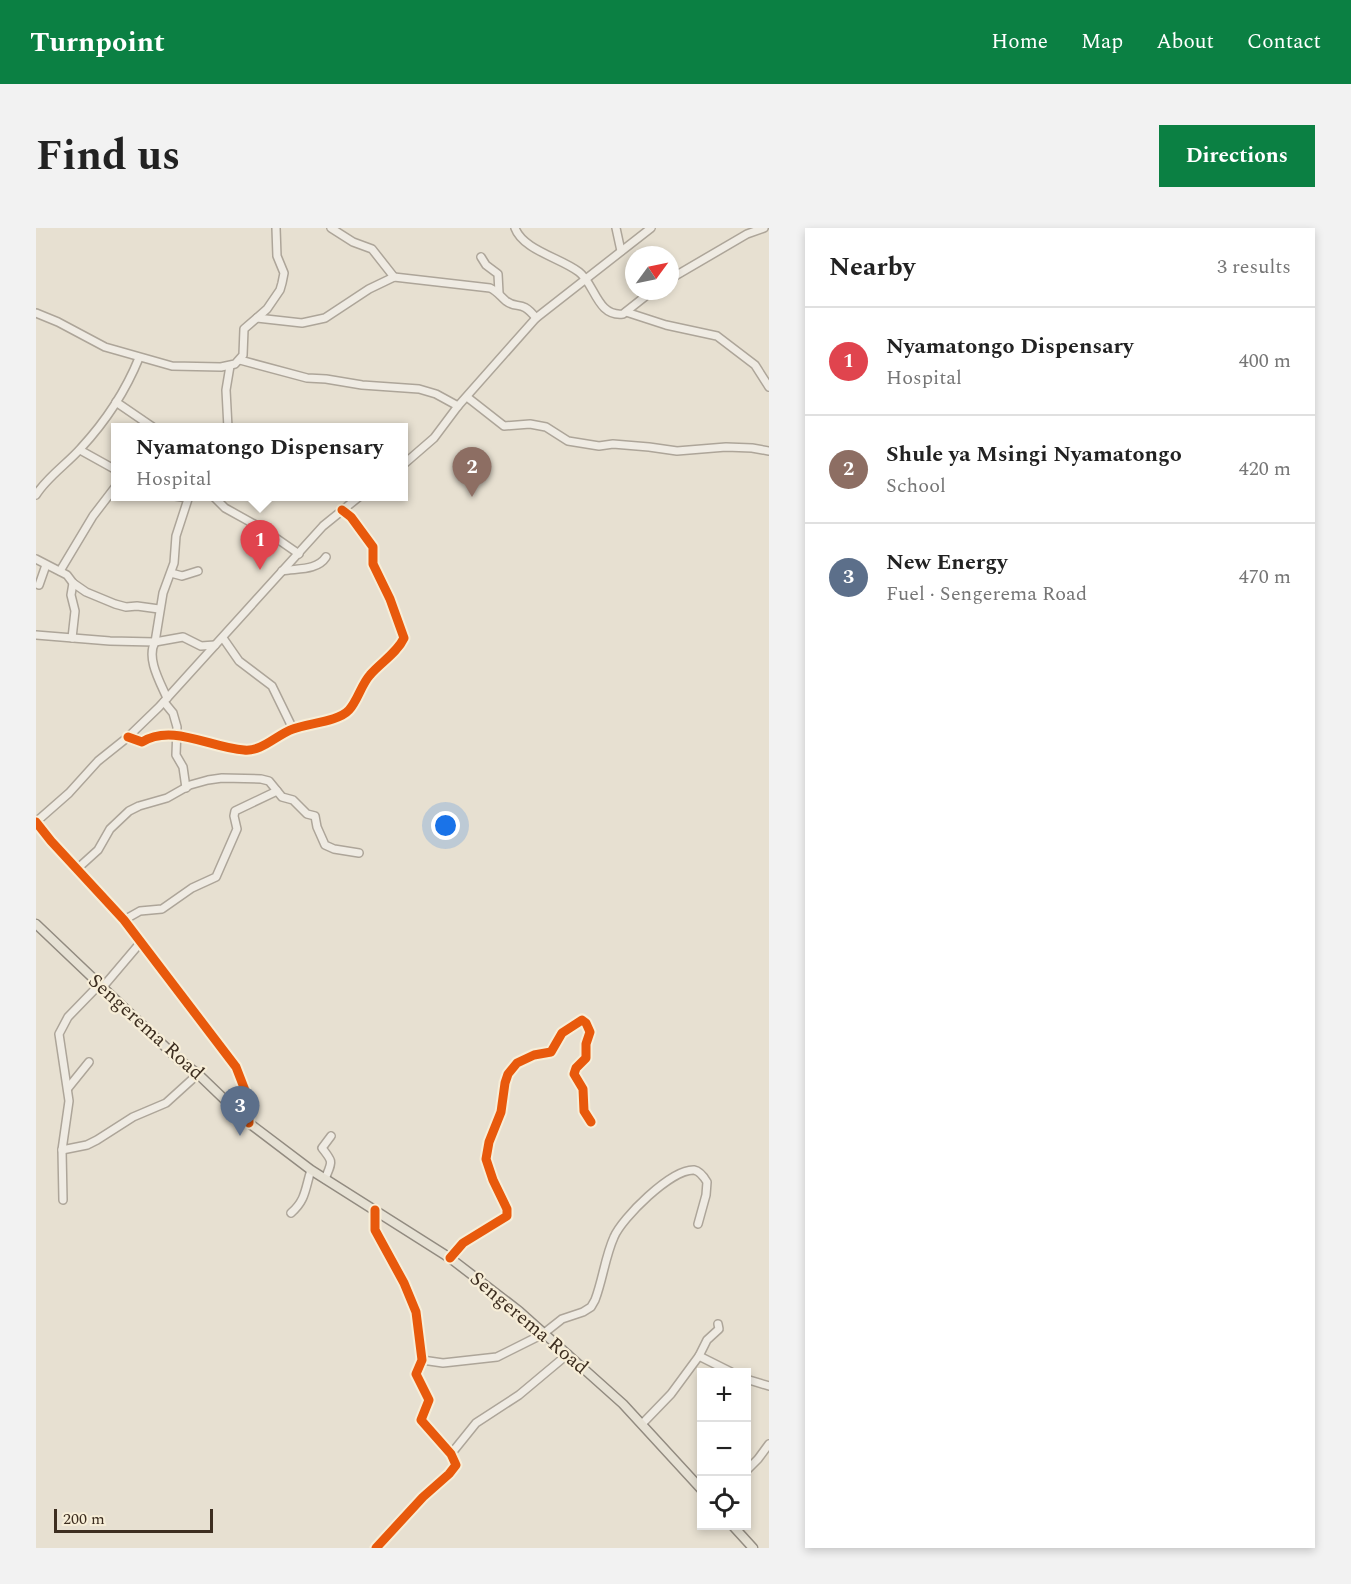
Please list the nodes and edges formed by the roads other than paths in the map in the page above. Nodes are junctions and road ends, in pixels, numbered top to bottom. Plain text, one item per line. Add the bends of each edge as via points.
1 (276, 228) edge
2 (331, 228) edge
3 (514, 228) edge
4 (615, 228) edge
5 (651, 228) edge
6 (764, 228) edge
7 (621, 251) junction
8 (481, 257) dead end
9 (679, 274) edge
10 (394, 277) junction
11 (585, 278) junction
12 (499, 293) junction
13 (641, 300) edge
14 (626, 312) junction
15 (36, 313) edge
16 (257, 318) junction
17 (536, 318) junction
18 (139, 358) junction
19 (240, 360) junction
20 (230, 366) junction
21 (769, 387) edge
22 (467, 397) junction
23 (116, 402) junction
24 (458, 406) junction
25 (147, 423) edge
26 (228, 423) edge
27 (80, 450) junction
28 (769, 452) edge
29 (408, 461) edge
30 (111, 467) edge
31 (111, 493) edge
32 (36, 495) edge
33 (188, 501) edge
34 (218, 501) edge
35 (354, 501) edge
36 (342, 510) junction
37 (299, 554) junction
38 (326, 557) dead end
39 (36, 560) edge
40 (46, 565) junction
41 (60, 571) junction
42 (198, 571) dead end
43 (280, 572) junction
44 (171, 573) junction
45 (73, 584) junction
46 (39, 585) dead end
47 (159, 609) junction
48 (36, 635) edge
49 (72, 638) junction
50 (223, 638) junction
51 (155, 642) junction
52 (215, 645) junction
53 (166, 700) junction
54 (293, 729) junction
55 (178, 735) junction
56 (128, 737) junction
57 (186, 788) junction
58 (277, 791) junction
59 (36, 822) edge
60 (359, 853) dead end
61 (77, 869) junction
62 (124, 920) junction
63 (36, 924) edge
64 (141, 942) junction
65 (100, 987) junction
66 (89, 1062) dead end
67 (198, 1074) junction
68 (68, 1088) junction
69 (591, 1122) dead end
70 (249, 1123) junction
71 (331, 1136) dead end
72 (62, 1150) junction
73 (311, 1170) junction
74 (325, 1179) junction
75 (63, 1200) dead end
76 (375, 1210) junction
77 (291, 1213) dead end
78 (698, 1224) dead end
79 (450, 1258) junction
80 (718, 1324) dead end
81 (543, 1334) junction
82 (568, 1354) junction
83 (699, 1356) junction
84 (422, 1360) junction
85 (723, 1368) edge
86 (751, 1380) edge
87 (769, 1386) edge
88 (642, 1424) junction
89 (769, 1444) edge
90 (451, 1454) junction
91 (751, 1467) edge
92 (697, 1484) edge
93 (737, 1530) edge
94 (376, 1548) edge
95 (753, 1548) edge

1 - 16 street via 277,256 284,273 282,283 275,300
2 - 10 street via 372,249
3 - 11 street via 534,247 568,264
4 - 7 street
5 - 7 street
6 - 9 street
7 - 11 street
8 - 12 street via 498,275
10 - 12 street via 486,287
10 - 16 street via 325,318 302,323
11 - 14 street via 607,310 616,314
11 - 17 street
12 - 17 street via 507,302 527,307
13 - 14 street
14 - 21 street via 717,336 755,365
15 - 18 street via 105,347
16 - 19 street via 244,329
17 - 22 street
18 - 20 street via 183,368
18 - 23 street
19 - 20 street
19 - 24 street via 307,378 419,389
20 - 26 street via 226,390
22 - 24 street
22 - 28 street via 504,426 546,427 571,442 677,452 726,447
23 - 25 street
23 - 27 street
24 - 29 street via 434,438
27 - 30 street
27 - 32 street
31 - 41 street
33 - 44 street via 176,536
34 - 37 street
35 - 36 street
36 - 37 street
36 - 54 street via 373,547 373,564 404,639 369,676 347,712
37 - 43 street
38 - 43 street via 317,566
39 - 40 street
40 - 41 street
40 - 46 street
41 - 45 street
42 - 44 street via 182,576
43 - 50 street
44 - 47 street
45 - 47 street via 121,606
45 - 49 street
47 - 51 street
48 - 49 street
49 - 51 street
50 - 52 street
50 - 54 street via 239,661 272,686
51 - 52 street via 183,637 201,646
51 - 53 street via 154,665
52 - 53 street
53 - 55 street
53 - 56 street
54 - 55 street via 252,750
55 - 56 street via 153,736 142,742
55 - 57 street via 176,755 183,767
56 - 59 street
57 - 58 street via 222,778 261,779 272,783
57 - 61 street via 120,817 98,850
58 - 60 street via 315,816 326,845
58 - 62 street via 235,811 237,829 216,877 162,909 140,911
59 - 61 street
61 - 62 street
62 - 64 street
63 - 65 main road, Sengerema Road
64 - 65 street
64 - 70 street via 236,1067 248,1098
65 - 67 main road, Sengerema Road
65 - 68 street via 68,1017 59,1034
66 - 68 street
67 - 70 main road, Sengerema Road
67 - 72 street via 165,1103 87,1145
68 - 72 street via 69,1113
69 - 79 street via 584,1111 584,1092 574,1074 586,1058 590,1032 582,1020 562,1033 551,1052 517,1063 508,1074 486,1159 507,1216 463,1243
70 - 73 main road, Sengerema Road
71 - 74 street via 322,1148 332,1162
72 - 75 street
73 - 74 main road, Sengerema Road
73 - 77 street via 304,1198
74 - 76 main road, Sengerema Road
76 - 79 main road, Sengerema Road
76 - 84 street via 375,1230 416,1312
78 - 81 street via 707,1182 700,1173 690,1170 643,1200 622,1222 591,1307 556,1322
79 - 81 main road, Sengerema Road
80 - 83 street via 719,1329 707,1340
81 - 82 main road, Sengerema Road
81 - 84 street via 491,1358 443,1363
82 - 88 main road, Sengerema Road
82 - 90 street via 519,1395 476,1423
83 - 85 street
83 - 88 street
84 - 90 street via 416,1374 429,1400 421,1420
86 - 87 street
88 - 92 main road, Sengerema Road
89 - 91 street
90 - 94 street via 455,1467
93 - 95 main road

